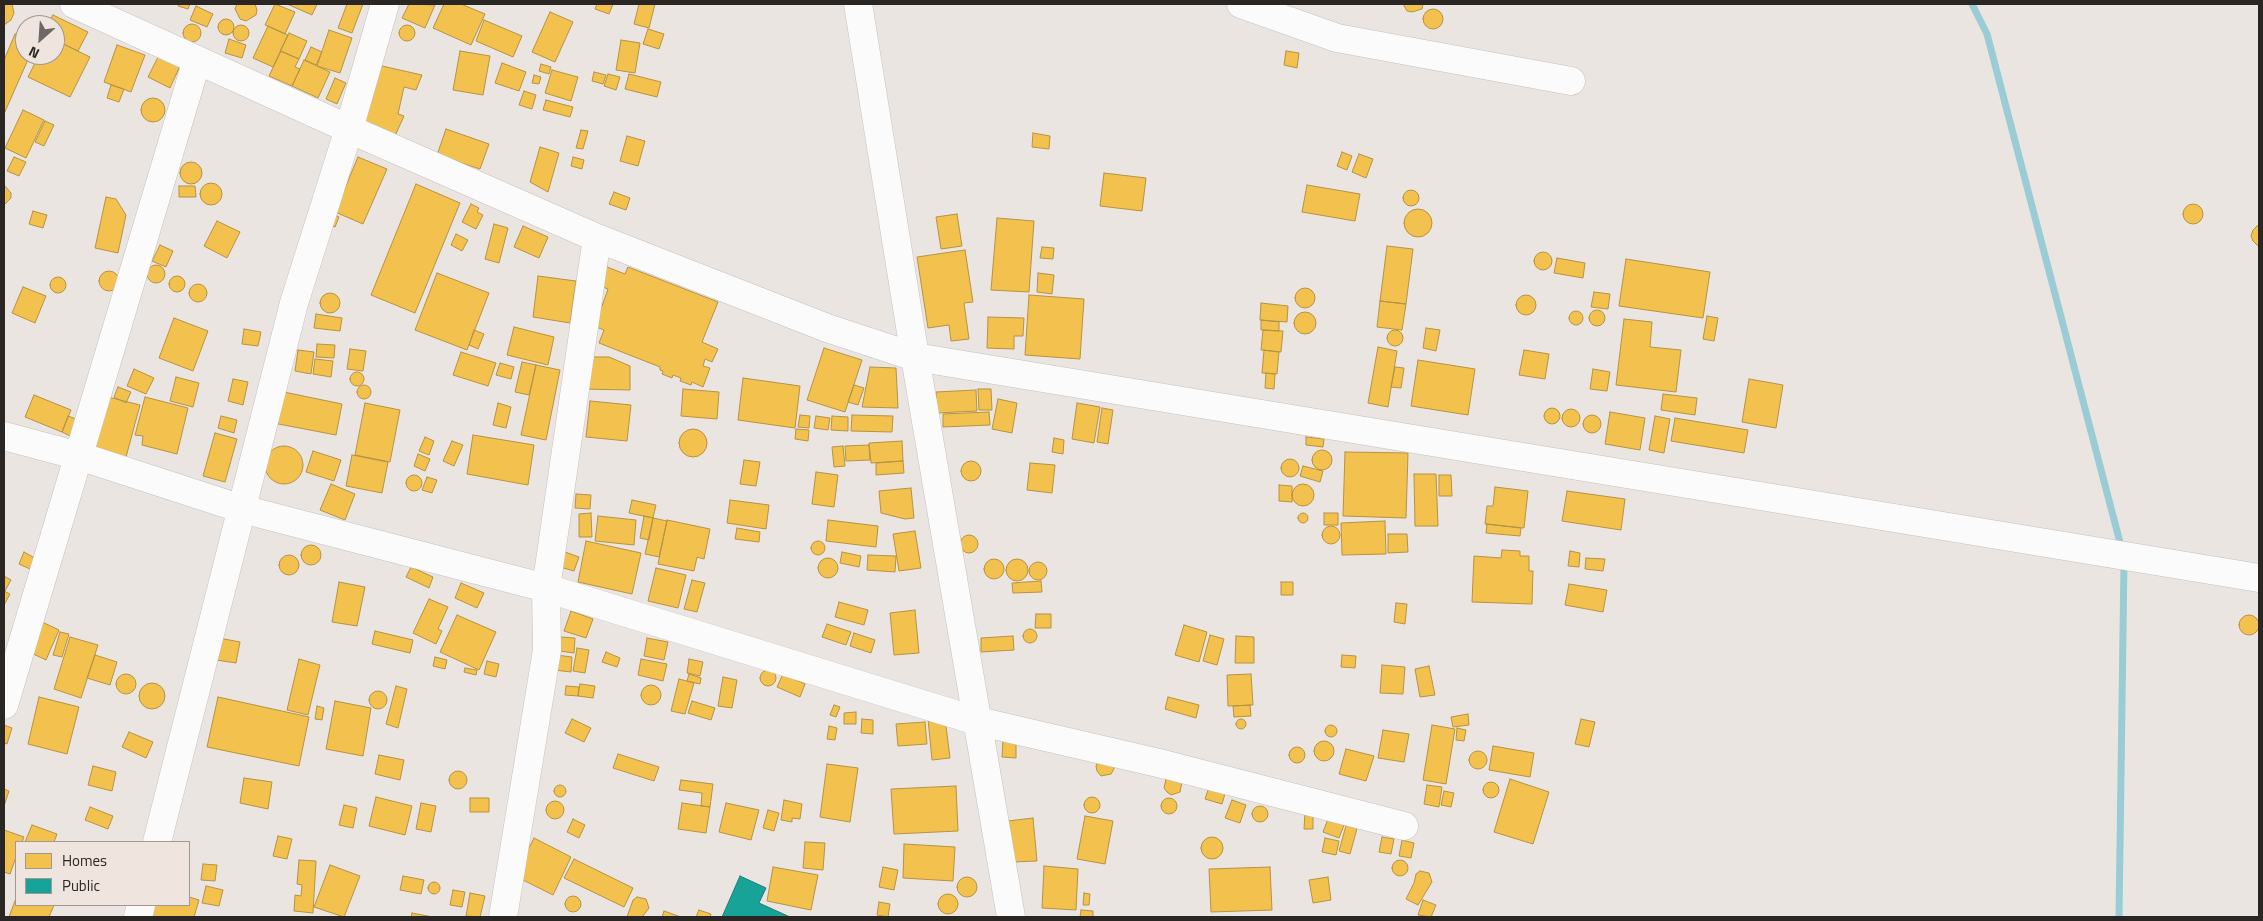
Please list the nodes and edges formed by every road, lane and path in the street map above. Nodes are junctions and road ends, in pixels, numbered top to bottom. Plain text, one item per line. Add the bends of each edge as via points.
1 (74, 4) edge
2 (385, 4) edge
3 (858, 4) edge
4 (1241, 4) edge
5 (197, 60) junction
6 (1571, 81) dead end
7 (349, 129) junction
8 (597, 238) junction
9 (915, 357) junction
10 (4, 436) edge
11 (79, 456) junction
12 (242, 509) junction
13 (2259, 578) edge
14 (546, 588) junction
15 (4, 705) edge
16 (977, 721) junction
17 (1404, 826) dead end
18 (157, 841) edge
19 (502, 917) edge
20 (1011, 917) edge

1 - 5 street
2 - 7 street
3 - 9 street
4 - 6 street via 1338,38
5 - 7 street
5 - 11 street
7 - 8 street
7 - 12 street via 294,303
8 - 9 street via 827,328
8 - 14 street
9 - 13 street
9 - 16 street
10 - 11 street
11 - 12 street
11 - 15 street
12 - 14 street
12 - 18 street
14 - 16 street
14 - 19 street via 547,650
16 - 17 street via 1168,765
16 - 20 street

